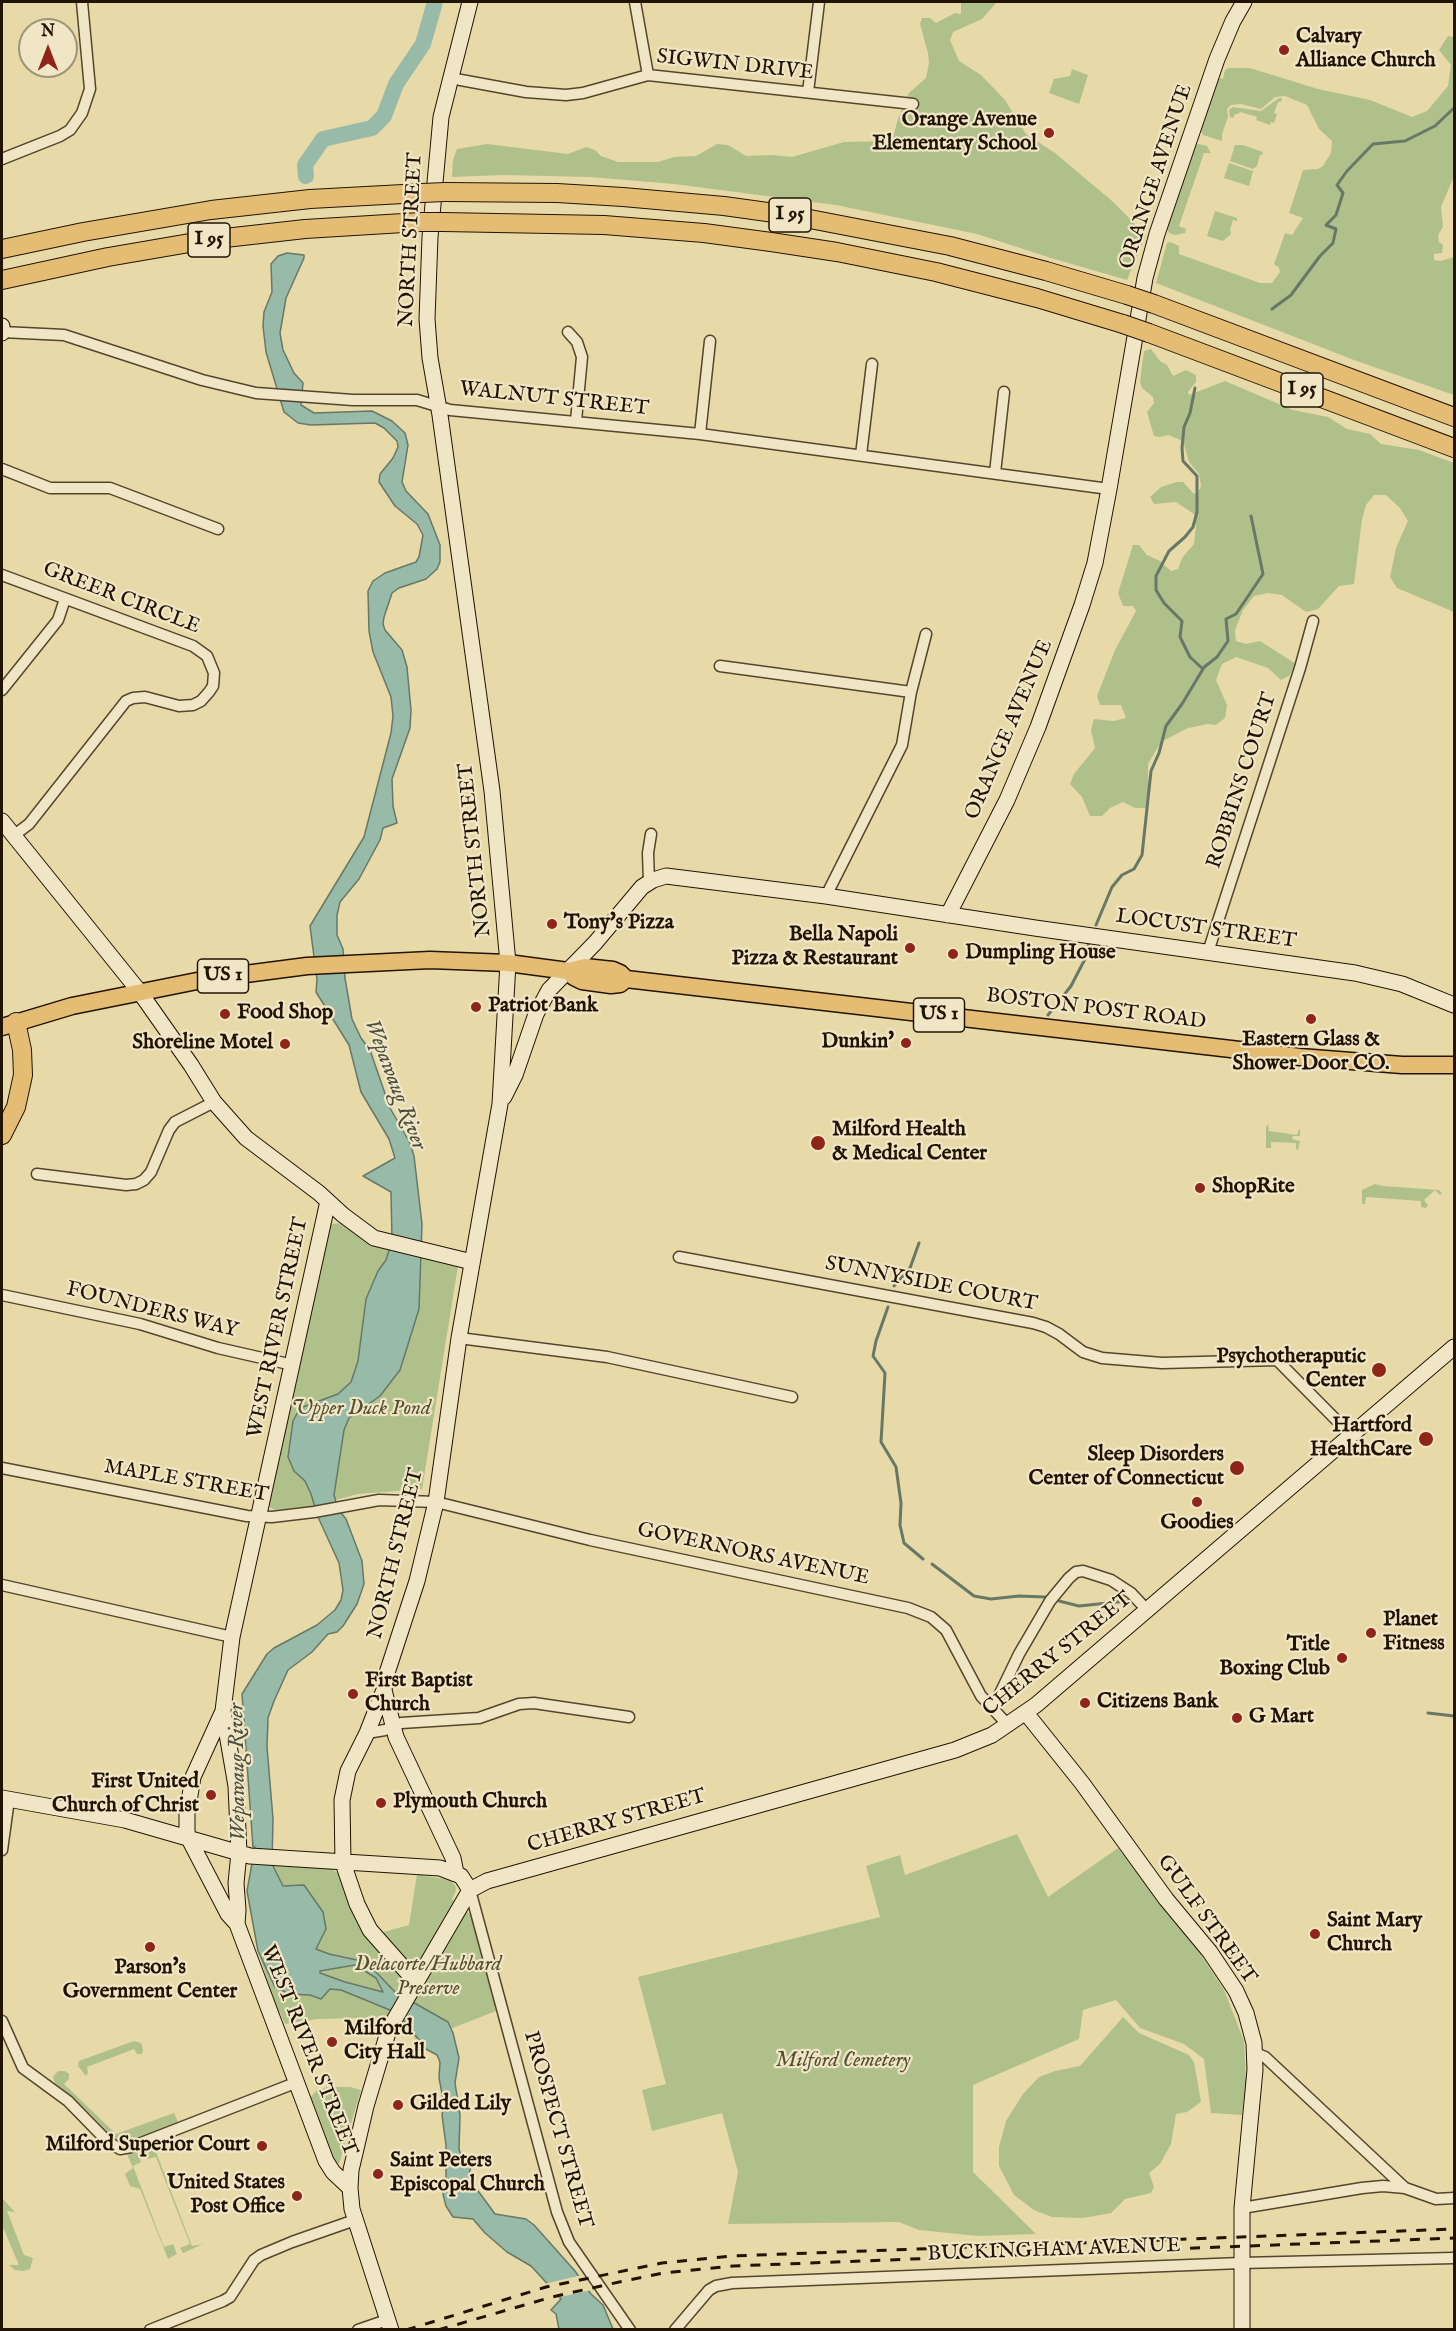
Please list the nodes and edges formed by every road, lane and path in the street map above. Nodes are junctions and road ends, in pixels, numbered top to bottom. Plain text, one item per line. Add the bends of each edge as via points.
1 (82, 2) edge
2 (470, 2) edge
3 (635, 2) edge
4 (819, 2) edge
5 (1244, 2) edge
6 (648, 75) junction
7 (450, 78) junction
8 (808, 92) junction
9 (913, 104) dead end
10 (2, 159) edge
11 (2, 249) edge
12 (2, 280) edge
13 (2, 326) edge
14 (568, 332) dead end
15 (2, 333) edge
16 (710, 341) dead end
17 (872, 364) dead end
18 (1004, 392) dead end
19 (439, 406) junction
20 (1455, 417) edge
21 (576, 421) junction
22 (700, 434) junction
23 (1455, 448) edge
24 (861, 455) junction
25 (2, 469) edge
26 (995, 473) junction
27 (1109, 489) junction
28 (218, 529) dead end
29 (2, 575) edge
30 (65, 599) junction
31 (1313, 621) dead end
32 (926, 634) dead end
33 (720, 666) dead end
34 (2, 690) edge
35 (912, 692) junction
36 (2, 821) edge
37 (651, 834) dead end
38 (13, 836) junction
39 (649, 882) junction
40 (826, 896) junction
41 (948, 915) junction
42 (1208, 952) junction
43 (508, 963) junction
44 (568, 971) junction
45 (139, 991) junction
46 (1455, 1005) edge
47 (9, 1024) edge
48 (1455, 1065) edge
49 (214, 1102) junction
50 (500, 1104) junction
51 (2, 1136) edge
52 (37, 1174) dead end
53 (328, 1202) junction
54 (679, 1257) dead end
55 (472, 1262) junction
56 (2, 1295) edge
57 (459, 1338) junction
58 (1452, 1354) edge
59 (293, 1365) junction
60 (792, 1397) dead end
61 (1352, 1436) junction
62 (2, 1468) edge
63 (436, 1502) junction
64 (258, 1517) junction
65 (2, 1585) edge
66 (1147, 1610) junction
67 (232, 1637) junction
68 (384, 1690) junction
69 (993, 1708) junction
70 (223, 1711) junction
71 (1026, 1713) junction
72 (629, 1717) dead end
73 (1008, 1725) junction
74 (392, 1726) junction
75 (367, 1733) junction
76 (5, 1798) edge
77 (188, 1837) junction
78 (2, 1850) edge
79 (246, 1854) junction
80 (343, 1863) junction
81 (456, 1873) junction
82 (470, 1890) junction
83 (237, 1924) junction
84 (413, 1987) junction
85 (2, 2021) edge
86 (1255, 2053) junction
87 (295, 2083) junction
88 (350, 2188) junction
89 (1406, 2188) junction
90 (1455, 2198) edge
91 (1242, 2208) junction
92 (355, 2220) junction
93 (1455, 2258) edge
94 (1241, 2263) junction
95 (389, 2325) edge
96 (150, 2330) edge
97 (358, 2330) edge
98 (630, 2330) edge
99 (675, 2330) edge
100 (1242, 2330) edge

1 - 10 street via 90,89 82,113 70,130 60,136
2 - 7 main road, NORTH STREET
3 - 6 street
4 - 8 street
5 - 27 main road, ORANGE AVENUE via 1217,58 1157,234 1145,278
6 - 7 street, SIGWIN DRIVE via 566,95
6 - 8 street, SIGWIN DRIVE
7 - 19 main road, NORTH STREET via 441,117 428,280 430,358
8 - 9 street, SIGWIN DRIVE
11 - 20 highway, I 95, bridge via 115,226 310,199 445,192 557,193 715,205 950,246 1035,268 1154,304
12 - 23 highway, I 95, bridge via 196,242 305,229 443,222 604,225 693,232 782,243 936,272 1037,298 1149,333
13 - 15 main road
14 - 21 street via 582,357
15 - 19 street, WALNUT STREET via 64,334 234,390 417,400
16 - 22 street
17 - 24 street
18 - 26 street
19 - 21 street, WALNUT STREET
19 - 43 main road, NORTH STREET via 492,791
21 - 22 street, WALNUT STREET
22 - 24 street, WALNUT STREET
24 - 26 street, WALNUT STREET
25 - 28 street via 50,488 110,488
26 - 27 street, WALNUT STREET
27 - 41 main road, ORANGE AVENUE via 1091,573 1038,727 1007,800
29 - 30 street, GREER CIRCLE
30 - 34 street via 58,620
30 - 38 street, GREER CIRCLE via 198,648 213,667 213,686 201,701 185,707 144,697 126,701 29,824
31 - 42 street, ROBBINS COURT
32 - 35 street
33 - 35 street
35 - 40 street via 902,745
36 - 38 main road, WEST RIVER STREET
37 - 39 street
38 - 45 main road, WEST RIVER STREET
39 - 40 main road via 661,877 680,877
39 - 44 main road
40 - 41 main road
41 - 42 main road, LOCUST STREET
42 - 46 main road, LOCUST STREET via 1383,978
43 - 44 main road, BOSTON POST ROAD / US 1
43 - 45 main road, BOSTON POST ROAD / US 1 via 422,960 307,966
43 - 50 main road, NORTH STREET
44 - 48 main road, BOSTON POST ROAD / US 1 via 585,967 613,970 626,979 1300,1057
44 - 50 main road via 549,990 536,1014 515,1075
45 - 47 main road, BOSTON POST ROAD / US 1
45 - 49 main road, WEST RIVER STREET
47 - 51 highway via 22,1050 23,1075 16,1107
49 - 52 street via 175,1122 151,1172 136,1184
49 - 53 main road, WEST RIVER STREET via 246,1138
50 - 55 main road, NORTH STREET
53 - 55 main road via 374,1238
53 - 59 main road, WEST RIVER STREET
54 - 61 street, SUNNYSIDE COURT via 1033,1323 1059,1334 1083,1352 1102,1358 1162,1363 1277,1360
55 - 57 main road, NORTH STREET
56 - 59 street, FOUNDERS WAY via 140,1324
57 - 60 street via 606,1357
57 - 63 main road, NORTH STREET
58 - 61 main road, CHERRY STREET
59 - 64 main road, WEST RIVER STREET
61 - 66 main road, CHERRY STREET
62 - 64 street, MAPLE STREET
63 - 64 street, MAPLE STREET via 379,1500
63 - 68 main road, NORTH STREET
63 - 69 street, GOVERNORS AVENUE via 590,1540 917,1611 946,1630 981,1696
64 - 67 main road, WEST RIVER STREET
65 - 67 street
66 - 69 street via 1111,1580 1076,1572 1050,1601
66 - 71 main road, CHERRY STREET
67 - 70 main road, WEST RIVER STREET
68 - 74 main road, NORTH STREET
68 - 75 main road, NORTH STREET
69 - 73 street, GOVERNORS AVENUE
70 - 77 main road, WEST RIVER STREET via 193,1777
70 - 79 main road, WEST RIVER STREET
71 - 73 main road, CHERRY STREET
71 - 86 main road, GULF STREET via 1236,1991 1246,2013
72 - 74 street via 534,1703 479,1718
73 - 82 main road, CHERRY STREET via 955,1749 567,1857 487,1881
74 - 75 street
74 - 81 main road, NORTH STREET via 453,1857
75 - 80 main road, NORTH STREET via 344,1785
76 - 77 main road via 125,1820
76 - 78 street
77 - 79 main road
77 - 83 main road, WEST RIVER STREET
79 - 80 main road
79 - 83 main road, WEST RIVER STREET via 236,1882
80 - 81 main road via 416,1865
80 - 84 main road, NORTH STREET via 370,1930
81 - 82 main road
82 - 84 main road
82 - 98 street, PROSPECT STREET via 557,2212 569,2242
83 - 87 main road, WEST RIVER STREET
84 - 88 main road via 389,2030 357,2138
85 - 87 street via 23,2068 68,2101 120,2149
86 - 89 street via 1265,2057
86 - 91 main road, GULF STREET
87 - 88 main road, WEST RIVER STREET via 327,2161
88 - 92 main road
89 - 90 street via 1436,2199
89 - 91 street via 1362,2188
91 - 94 main road, GULF STREET
92 - 95 main road
92 - 96 street via 261,2255 230,2297
93 - 94 street, BUCKINGHAM AVENUE
94 - 99 street, BUCKINGHAM AVENUE via 732,2283 709,2290
94 - 100 main road, GULF STREET
95 - 97 street

